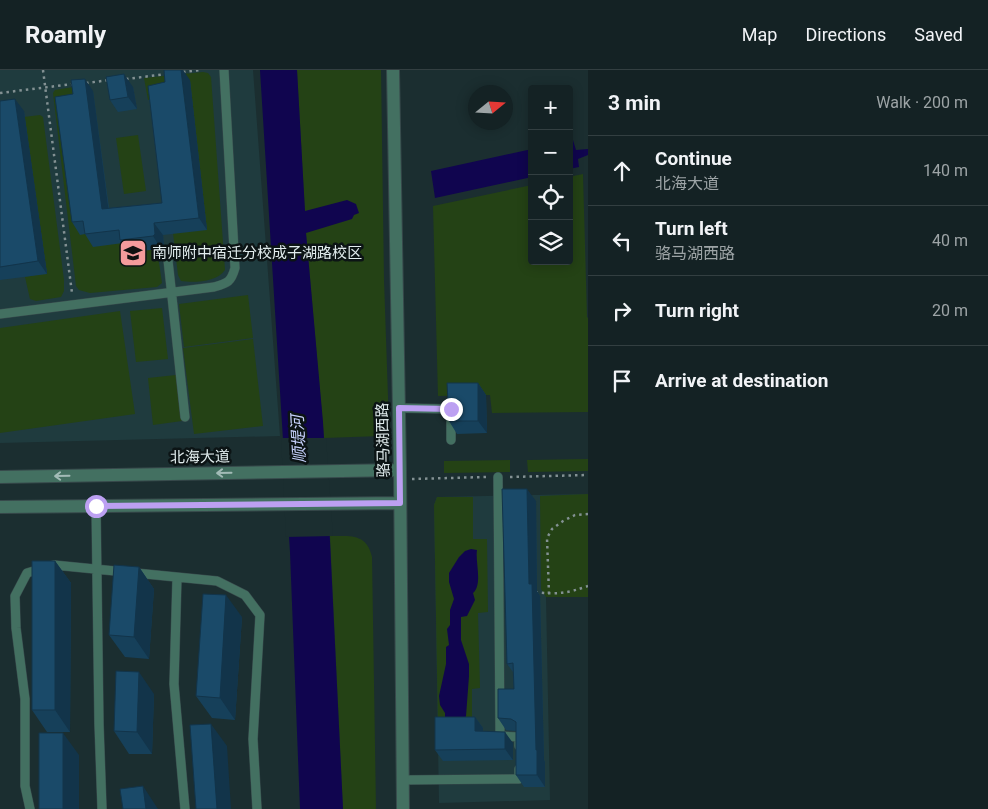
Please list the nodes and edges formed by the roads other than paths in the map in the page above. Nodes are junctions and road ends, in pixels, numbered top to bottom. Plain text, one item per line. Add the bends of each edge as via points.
1 (224, 70) edge
2 (393, 70) edge
3 (167, 251) dead end
4 (171, 292) junction
5 (0, 314) edge
6 (399, 408) junction
7 (185, 417) dead end
8 (451, 440) dead end
9 (400, 470) junction
10 (0, 477) edge
11 (498, 477) dead end
12 (400, 503) junction
13 (96, 506) junction
14 (0, 507) edge
15 (96, 571) junction
16 (177, 578) junction
17 (402, 780) junction
18 (30, 809) edge
19 (102, 809) edge
20 (185, 809) edge
21 (257, 809) edge
22 (403, 809) edge

1 - 4 lane via 236,268 232,280 226,283
2 - 6 street, 骆马湖西路
3 - 4 lane
4 - 5 lane
4 - 7 lane
6 - 8 lane via 451,409
6 - 9 street, 骆马湖西路
9 -> 10 street, 北海大道
9 - 12 street, 骆马湖西路
11 - 17 lane via 500,736 519,736 519,779
12 - 13 street
12 - 17 street, 骆马湖西路
13 - 14 street
13 - 15 lane
15 - 16 lane
15 - 18 lane via 54,565 27,573 15,596 25,699 25,786
15 - 19 lane
16 - 20 lane via 174,684
16 - 21 lane via 216,581 245,595 260,615 253,738
17 - 22 street, 骆马湖西路

